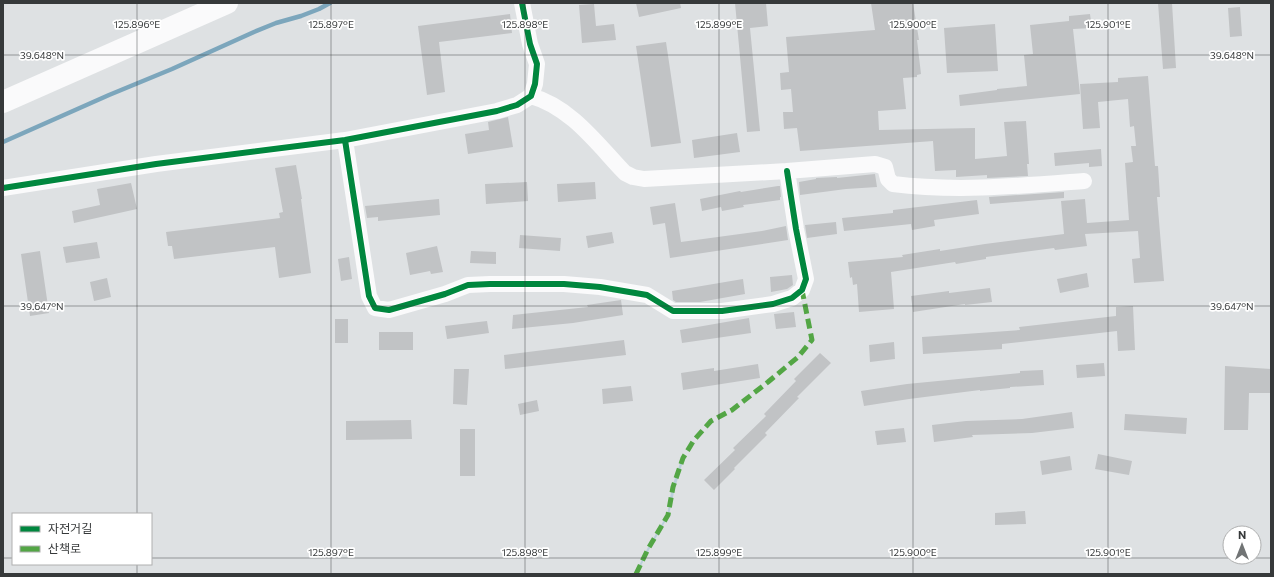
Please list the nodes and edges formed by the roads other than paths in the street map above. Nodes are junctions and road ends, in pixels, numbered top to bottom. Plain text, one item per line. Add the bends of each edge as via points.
1 (227, 3) edge
2 (522, 3) edge
3 (531, 96) junction
4 (3, 102) edge
5 (345, 140) junction
6 (787, 171) junction
7 (1084, 181) dead end
8 (3, 188) edge

1 - 4 street
2 - 3 street via 536,64 535,84
3 - 5 street via 517,105 497,111
3 - 6 street via 544,99 582,127 625,173 633,177 644,179
5 - 6 street via 369,296 375,308 389,310 468,285 490,284 564,284 600,287 647,295 673,311 722,311 773,304 792,298 802,290 806,279
5 - 8 street via 156,164
6 - 7 street via 875,164 885,167 888,179 893,184 909,186 984,188

